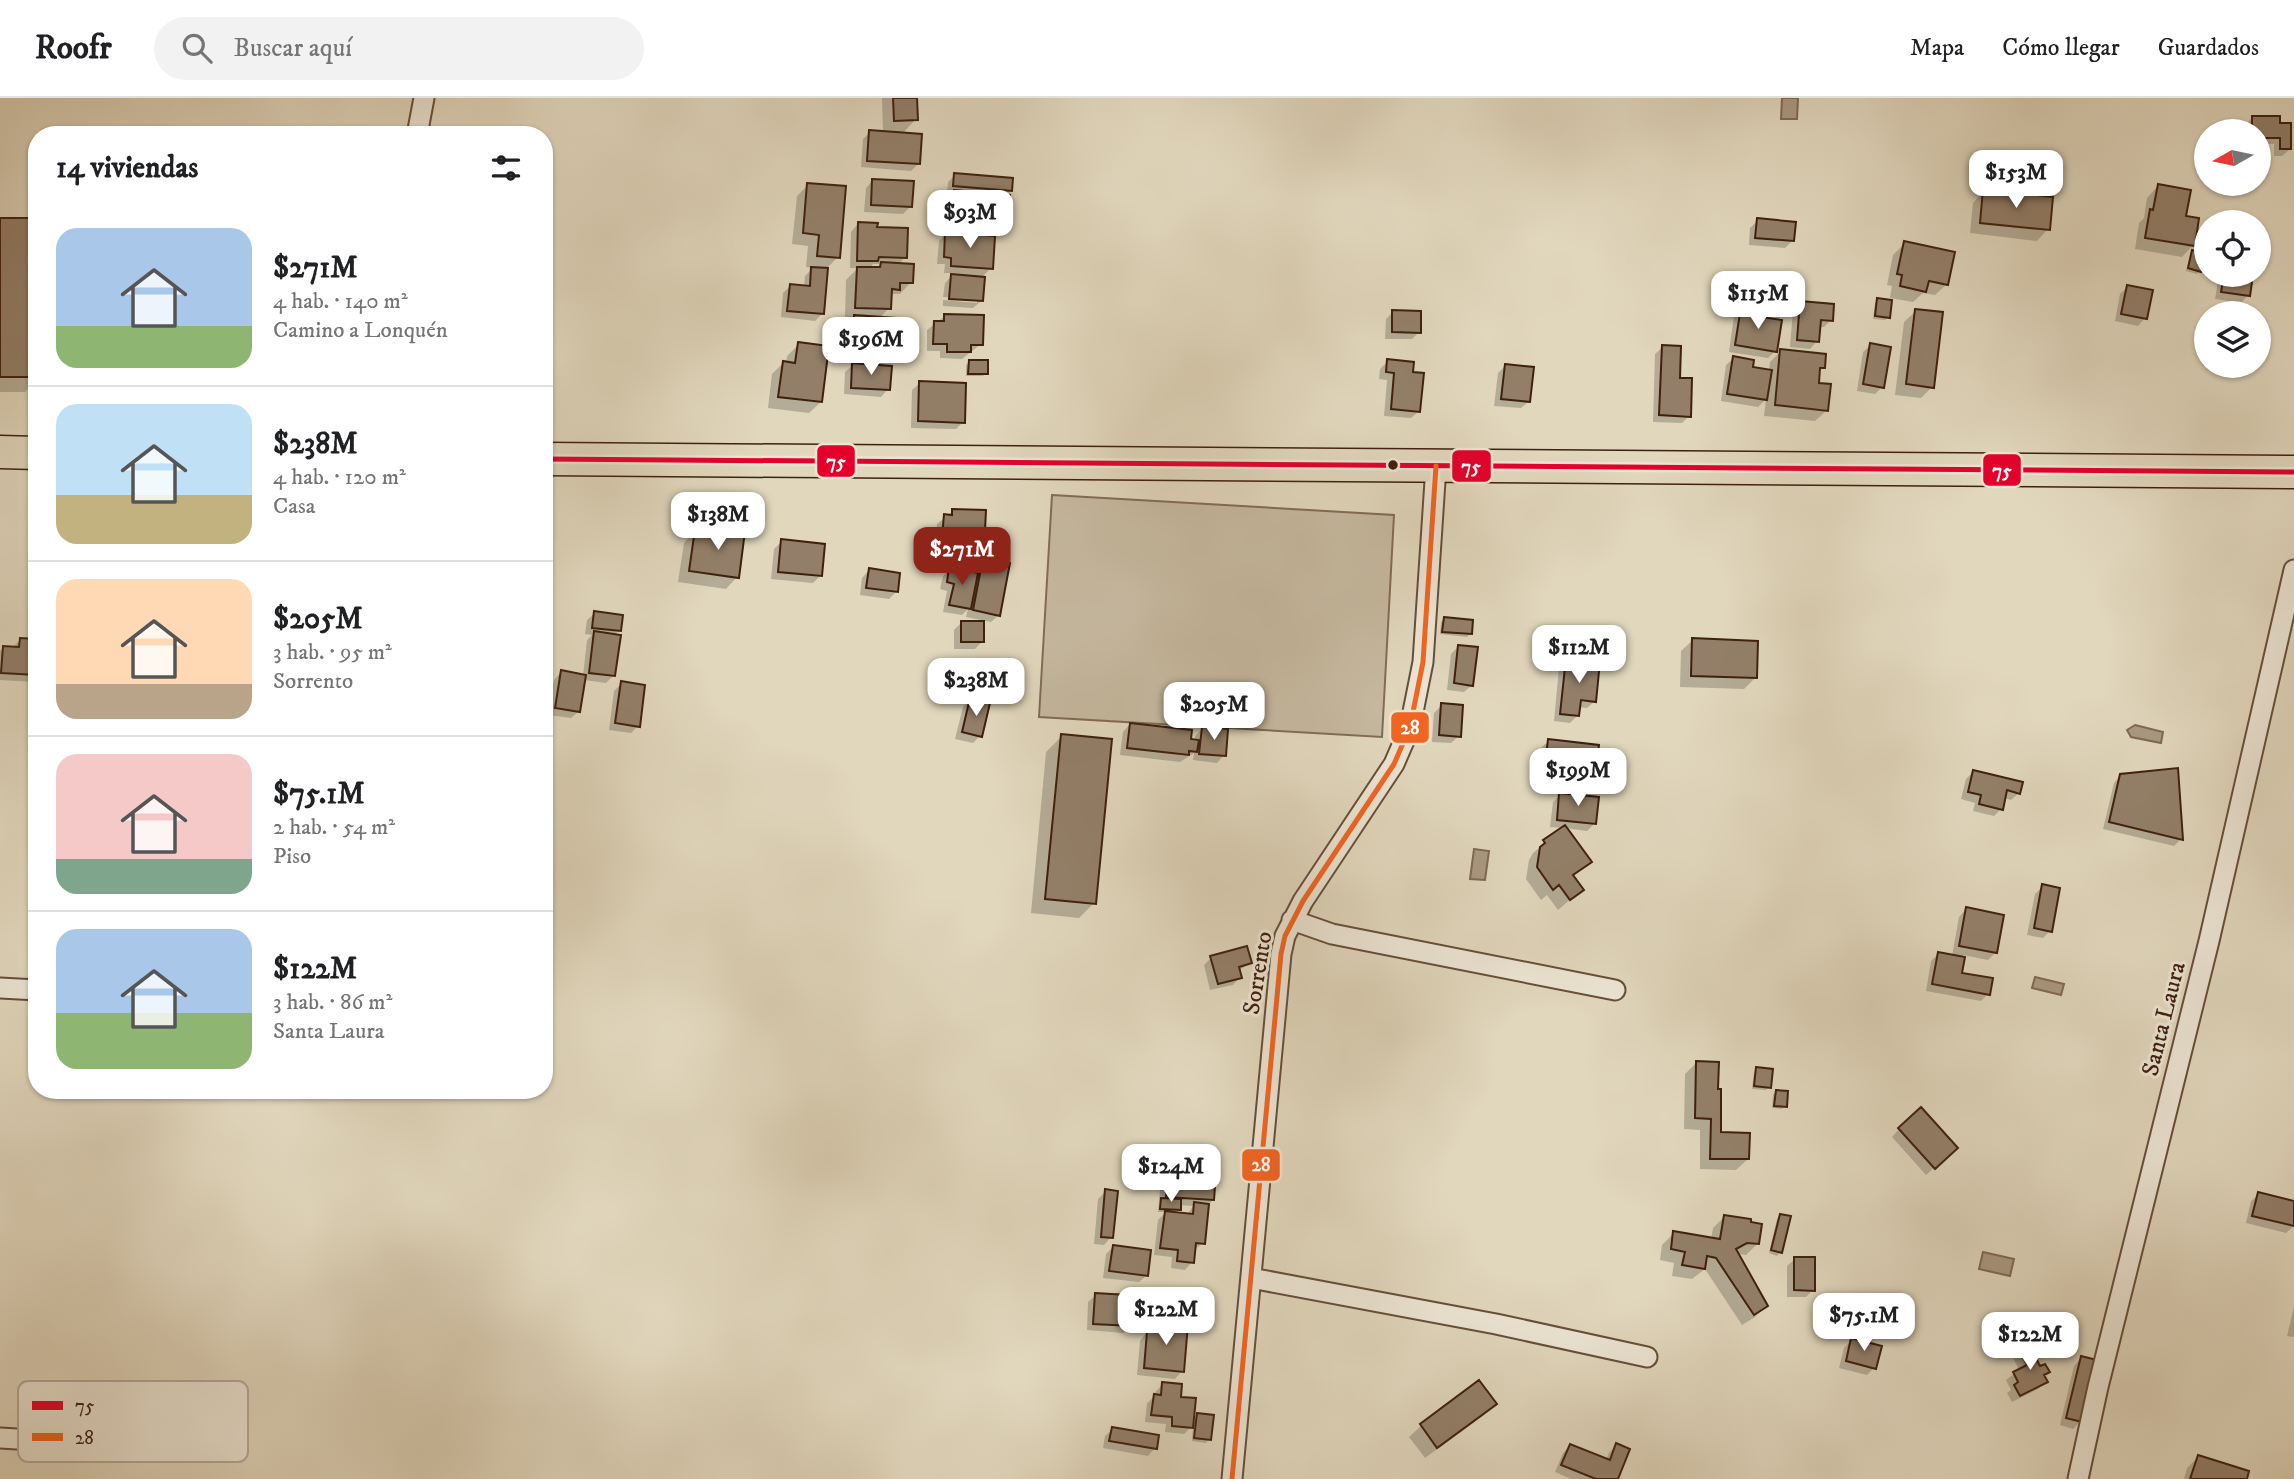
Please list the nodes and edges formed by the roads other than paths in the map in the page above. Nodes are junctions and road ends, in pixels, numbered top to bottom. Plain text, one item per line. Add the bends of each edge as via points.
1 (424, 98) edge
2 (419, 126) edge
3 (0, 452) edge
4 (28, 453) edge
5 (553, 459) edge
6 (1436, 466) junction
7 (2294, 472) edge
8 (2294, 570) edge
9 (1292, 920) junction
10 (0, 988) edge
11 (28, 990) edge
12 (1615, 990) dead end
13 (1251, 1278) junction
14 (1647, 1357) dead end
15 (1232, 1479) edge
16 (2077, 1479) edge

1 - 2 street
3 - 4 main road
5 - 6 main road
6 - 7 main road
6 - 9 street, Sorrento via 1423,662 1410,727 1394,764
8 - 16 street, Santa Laura
9 - 12 street via 1332,934
9 - 13 street, Sorrento via 1281,954
10 - 11 street
13 - 14 street
13 - 15 street, Sorrento

